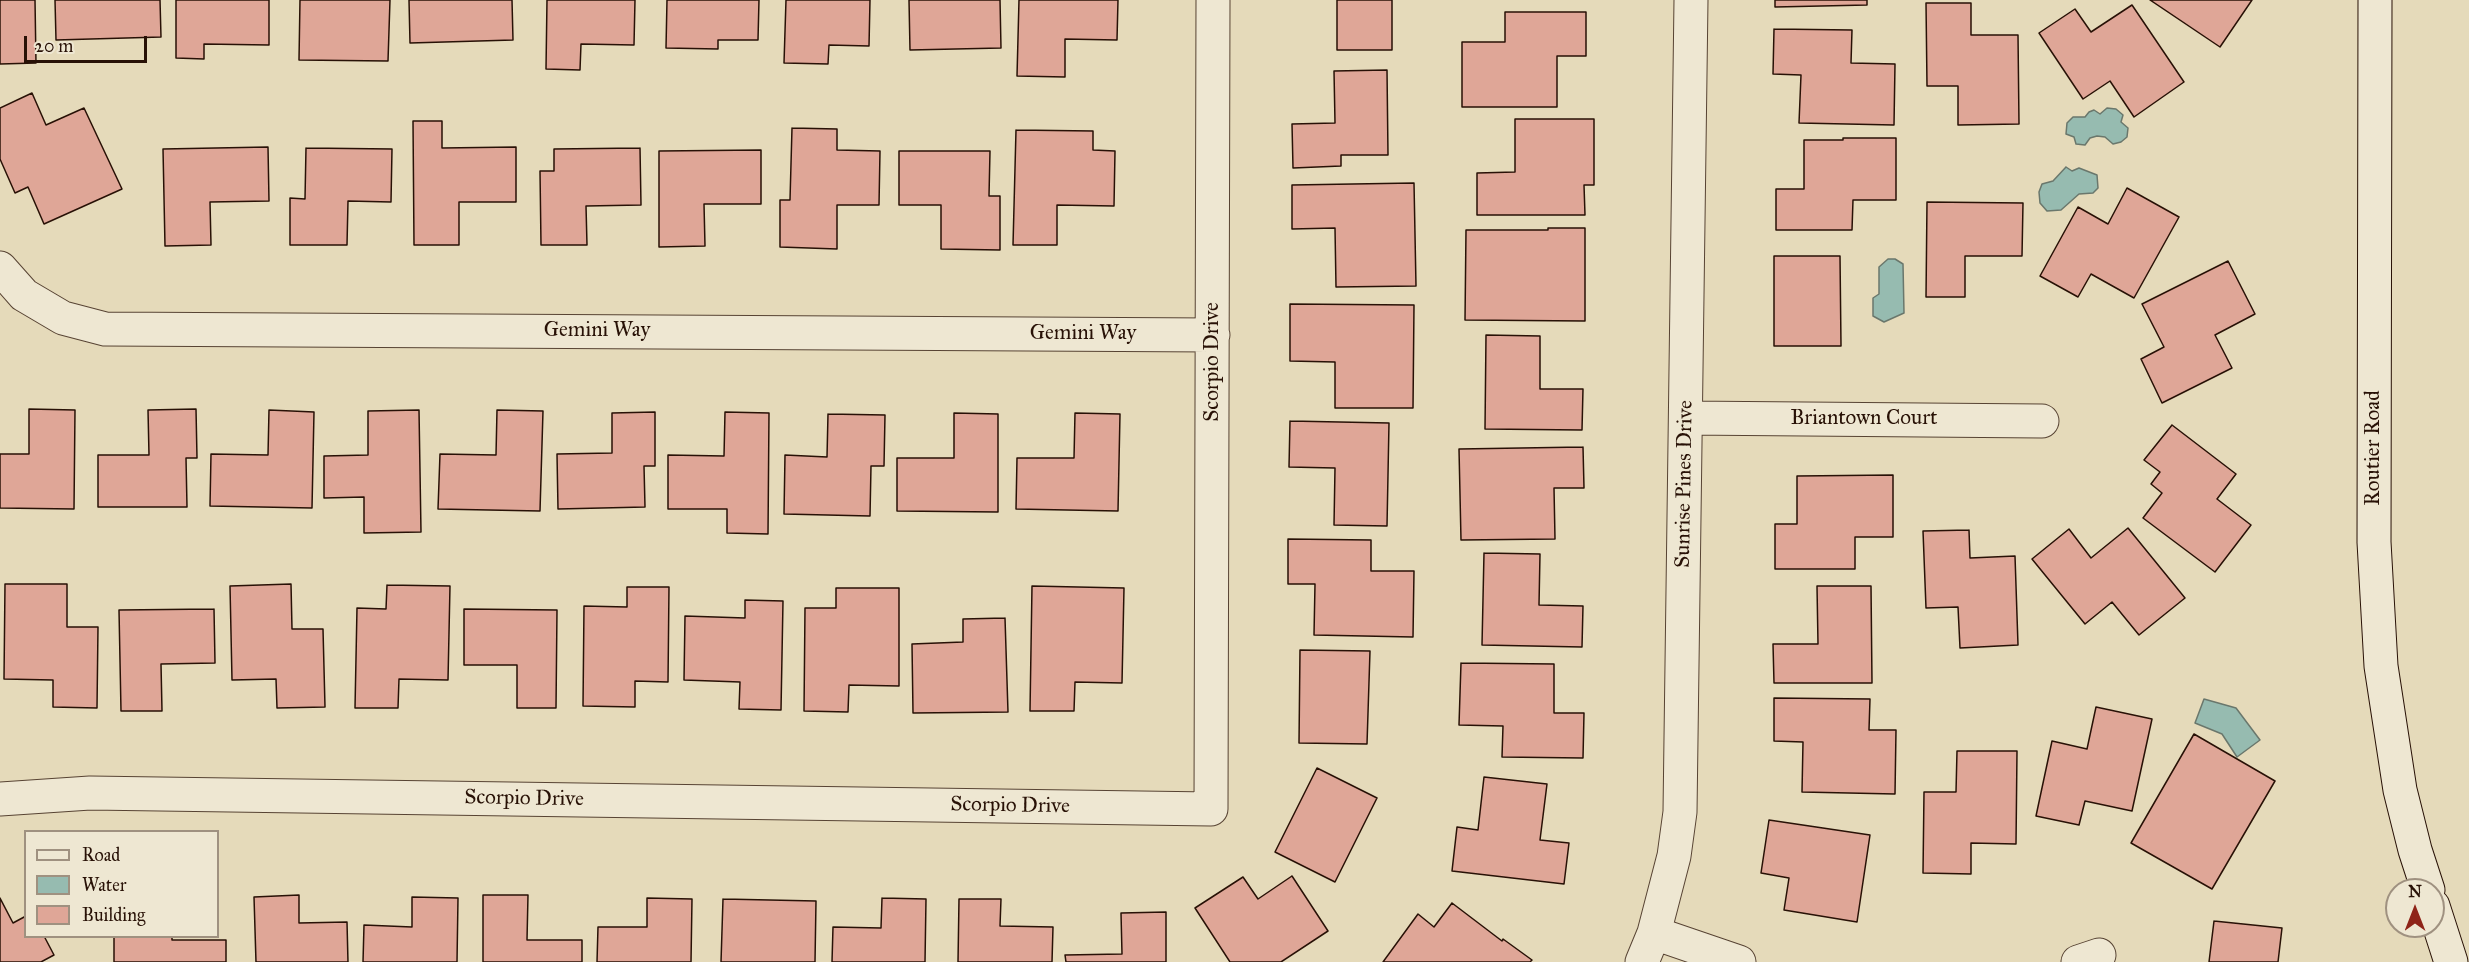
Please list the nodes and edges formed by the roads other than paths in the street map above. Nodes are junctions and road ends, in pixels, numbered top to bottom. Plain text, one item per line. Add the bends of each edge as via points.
1 (1213, 0) edge
2 (1691, 0) edge
3 (2375, 0) edge
4 (0, 268) edge
5 (1213, 335) junction
6 (1686, 418) junction
7 (2042, 421) dead end
8 (0, 800) edge
9 (2424, 878) edge
10 (2443, 938) edge
11 (1648, 947) edge
12 (1739, 962) edge
13 (2451, 962) edge

1 - 5 street, Scorpio Drive
2 - 6 street, Sunrise Pines Drive
3 - 9 street, Routier Road via 2374,542 2380,655 2400,790
4 - 5 street, Gemini Way via 24,295 63,318 105,329
5 - 8 street, Scorpio Drive via 1211,809 90,793
6 - 7 street, Briantown Court
6 - 11 street, Sunrise Pines Drive via 1680,812 1674,856
10 - 13 street
11 - 12 street

